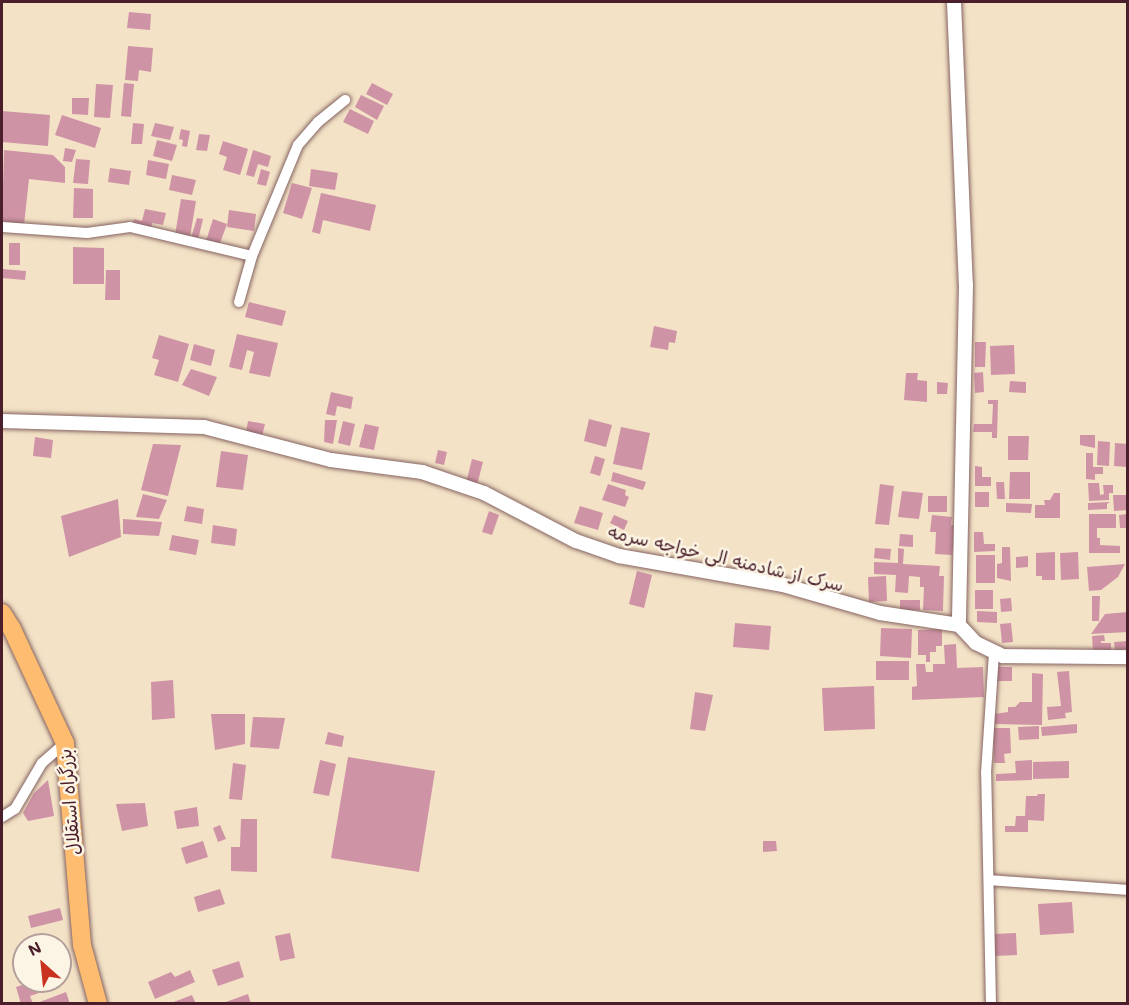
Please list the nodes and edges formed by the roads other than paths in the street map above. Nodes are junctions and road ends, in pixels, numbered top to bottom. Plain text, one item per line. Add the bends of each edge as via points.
1 (954, 2) edge
2 (345, 100) dead end
3 (2, 227) edge
4 (252, 256) junction
5 (239, 302) dead end
6 (2, 421) edge
7 (2, 613) edge
8 (959, 625) junction
9 (994, 653) junction
10 (1128, 657) edge
11 (65, 742) junction
12 (2, 817) edge
13 (989, 880) junction
14 (1128, 890) edge
15 (98, 1004) edge
16 (991, 1004) edge

1 - 8 street via 966,285
2 - 4 street via 298,145
3 - 4 street via 87,233 130,226
4 - 5 street
6 - 8 street, سرک از شادمنه الی خواجه سرمه via 204,427 331,460 422,472 484,493 576,541 620,556 783,585 880,613
7 - 11 highway, بزرگراه استقلال
8 - 9 street via 976,643
9 - 10 street
9 - 13 street via 986,773
11 - 12 street via 42,763 15,809
11 - 15 highway, بزرگراه استقلال via 82,945
13 - 14 street
13 - 16 street

